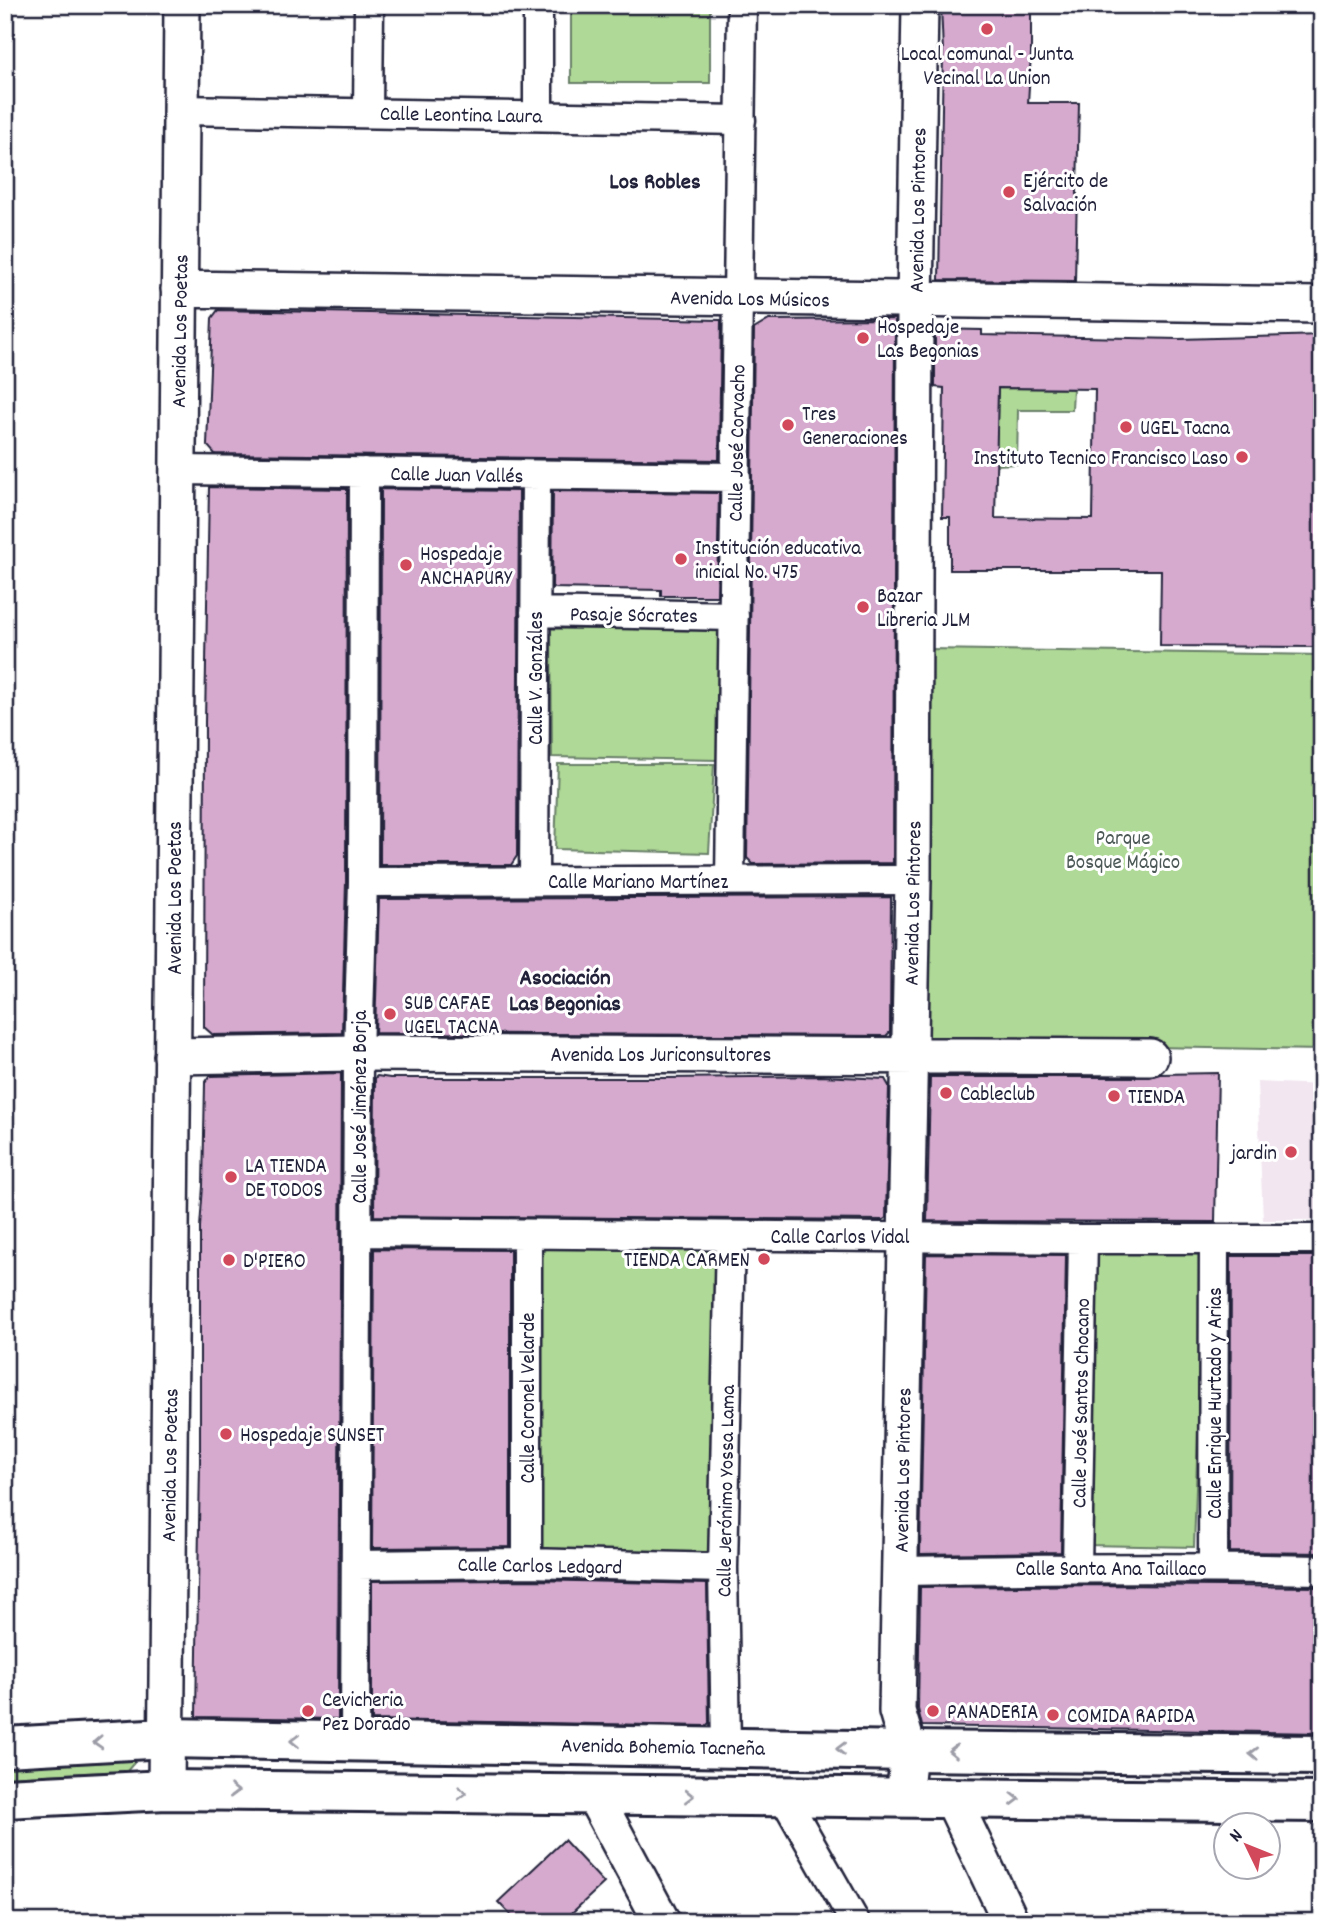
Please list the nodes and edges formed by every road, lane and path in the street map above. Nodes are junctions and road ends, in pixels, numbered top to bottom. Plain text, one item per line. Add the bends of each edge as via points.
1 (182, 5) edge
2 (369, 5) edge
3 (538, 5) edge
4 (743, 5) edge
5 (920, 5) edge
6 (181, 110) junction
7 (368, 113) junction
8 (538, 116) junction
9 (741, 120) junction
10 (179, 289) junction
11 (738, 297) junction
12 (915, 301) junction
13 (1322, 305) edge
14 (177, 470) junction
15 (364, 472) junction
16 (536, 475) junction
17 (736, 477) junction
18 (535, 612) junction
19 (734, 616) junction
20 (730, 880) junction
21 (913, 880) junction
22 (534, 881) junction
23 (363, 882) junction
24 (358, 1054) junction
25 (909, 1055) junction
26 (172, 1056) junction
27 (1150, 1057) dead end
28 (358, 1232) junction
29 (527, 1234) junction
30 (730, 1236) junction
31 (906, 1236) junction
32 (1083, 1239) junction
33 (1214, 1239) junction
34 (1322, 1239) edge
35 (527, 1563) junction
36 (356, 1565) junction
37 (1077, 1567) junction
38 (1213, 1567) junction
39 (723, 1568) junction
40 (1322, 1570) edge
41 (901, 1571) junction
42 (166, 1738) junction
43 (355, 1742) junction
44 (5, 1747) edge
45 (726, 1747) junction
46 (909, 1751) junction
47 (1322, 1755) edge
48 (166, 1790) junction
49 (594, 1795) junction
50 (784, 1797) junction
51 (5, 1798) edge
52 (904, 1798) junction
53 (953, 1798) junction
54 (1322, 1802) edge
55 (659, 1921) edge
56 (855, 1922) edge
57 (1011, 1922) edge

1 - 6 street, Avenida Los Poetas
2 - 7 street
3 - 8 street
4 - 9 street, Calle José Corvacho
5 - 12 street, Avenida Los Pintores
6 - 7 street, Calle Leontina Laura
6 - 10 street, Avenida Los Poetas
7 - 8 street, Calle Leontina Laura
8 - 9 street, Calle Leontina Laura
9 - 11 street, Calle José Corvacho
10 - 11 street, Avenida Los Músicos
10 - 14 street, Avenida Los Poetas
11 - 12 street, Avenida Los Músicos
11 - 17 street, Calle José Corvacho
12 - 13 street, Avenida Los Músicos
12 - 21 street, Avenida Los Pintores
14 - 15 street, Calle Juan Vallés
14 - 26 street, Avenida Los Poetas
15 - 16 street, Calle Juan Vallés
15 - 23 street, Calle José Jiménez Borja
16 - 17 street, Calle Juan Vallés
16 - 18 street, Calle V. Gonzáles
17 - 19 street, Calle José Corvacho
18 - 19 street, Pasaje Sócrates
18 - 22 street, Calle V. Gonzáles
19 - 20 street, Calle José Corvacho
20 - 21 street, Calle Mariano Martínez
20 - 22 street, Calle Mariano Martínez
21 - 25 street, Avenida Los Pintores
22 - 23 street, Calle Mariano Martínez
23 - 24 street, Calle José Jiménez Borja
24 - 25 street, Avenida Los Juriconsultores
24 - 26 street, Avenida Los Juriconsultores
24 - 28 street, Calle José Jiménez Borja
25 - 27 street, Avenida Los Juriconsultores
25 - 31 street, Avenida Los Pintores
26 - 42 street, Avenida Los Poetas
28 - 29 street, Calle Carlos Vidal
28 - 36 street, Calle José Jiménez Borja
29 - 30 street, Calle Carlos Vidal
29 - 35 street, Calle Coronel Velarde
30 - 31 street, Calle Carlos Vidal
30 - 39 street, Calle Jerónimo Yossa Lama
31 - 32 street, Calle Carlos Vidal
31 - 41 street, Avenida Los Pintores
32 - 33 street, Calle Carlos Vidal
32 - 37 street, Calle José Santos Chocano
33 - 34 street, Calle Carlos Vidal
33 - 38 street, Calle Enrique Hurtado y Arias
35 - 36 street, Calle Carlos Ledgard
35 - 39 street, Calle Carlos Ledgard
36 - 43 street, Calle José Jiménez Borja
37 - 38 street, Calle Santa Ana Taillaco
37 - 41 street, Calle Santa Ana Taillaco
38 - 40 street, Calle Santa Ana Taillaco
39 - 45 street, Calle Jerónimo Yossa Lama
41 - 46 street, Avenida Los Pintores via 897,1712
43 -> 42 main road, Avenida Bohemia Tacneña
42 -> 44 main road, Avenida Bohemia Tacneña
42 - 48 street, Avenida Los Poetas
43 - 45 main road, Avenida Bohemia Tacneña
46 -> 45 main road, Avenida Bohemia Tacneña
47 -> 46 main road, Avenida Bohemia Tacneña
46 - 52 street, Avenida Los Pintores
48 -> 49 main road
48 - 51 main road
49 -> 50 main road
49 - 55 street
50 - 52 main road
50 - 56 street
52 - 53 main road
53 -> 54 main road
53 - 57 street

